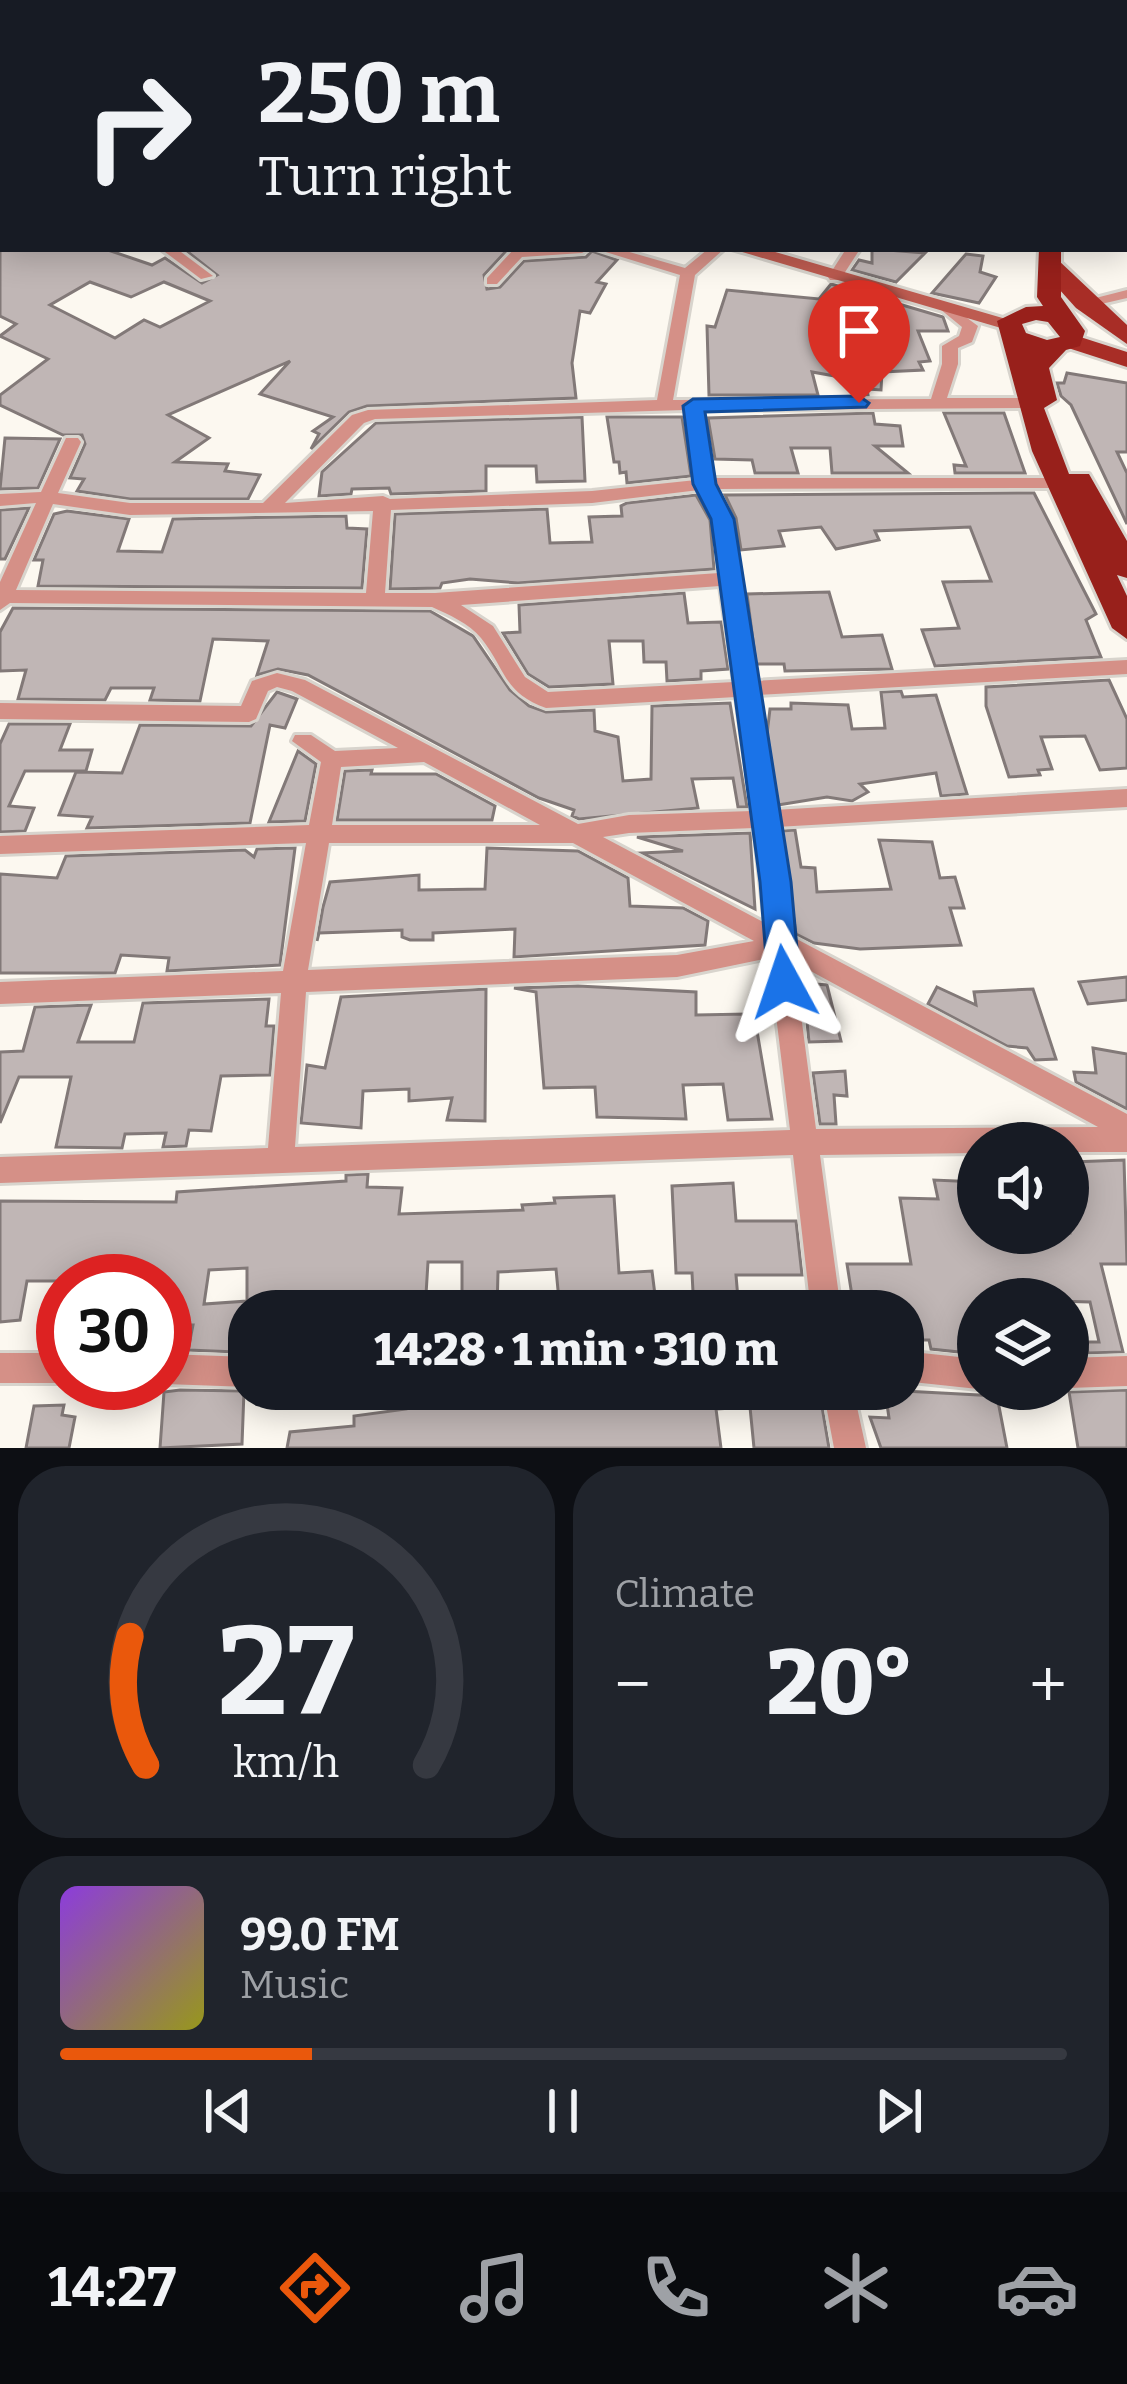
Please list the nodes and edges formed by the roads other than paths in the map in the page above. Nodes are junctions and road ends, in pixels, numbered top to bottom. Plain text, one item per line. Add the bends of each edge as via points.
1 (172, 252) edge
2 (521, 252) edge
3 (614, 252) edge
4 (714, 252) edge
5 (752, 252) edge
6 (851, 252) edge
7 (1044, 254) edge
8 (688, 273) junction
9 (206, 276) dead end
10 (835, 277) junction
11 (492, 281) dead end
12 (1127, 294) edge
13 (1084, 303) junction
14 (948, 309) junction
15 (1013, 326) junction
16 (1064, 336) junction
17 (1127, 337) edge
18 (1127, 360) edge
19 (938, 400) junction
20 (1028, 403) junction
21 (664, 405) junction
22 (693, 406) junction
23 (72, 442) dead end
24 (1058, 483) junction
25 (705, 484) junction
26 (46, 497) junction
27 (0, 500) edge
28 (383, 502) junction
29 (268, 508) junction
30 (1127, 568) edge
31 (729, 579) junction
32 (1, 599) edge
33 (376, 599) junction
34 (435, 600) junction
35 (1127, 628) edge
36 (1127, 667) edge
37 (747, 692) junction
38 (0, 711) edge
39 (303, 741) dead end
40 (421, 755) junction
41 (332, 759) junction
42 (1127, 798) edge
43 (764, 819) junction
44 (316, 834) junction
45 (572, 835) junction
46 (0, 844) edge
47 (780, 946) junction
48 (294, 981) junction
49 (0, 993) edge
50 (1127, 1128) edge
51 (1127, 1139) edge
52 (805, 1142) junction
53 (281, 1157) junction
54 (0, 1170) edge
55 (823, 1290) edge
56 (0, 1368) edge
57 (36, 1368) edge
58 (924, 1368) edge
59 (192, 1371) edge
60 (957, 1371) edge
61 (1127, 1371) edge
62 (228, 1372) edge
63 (1089, 1372) edge
64 (842, 1410) edge
65 (850, 1448) edge

1 - 9 street
2 - 11 street
3 - 8 street
4 - 8 street
5 - 10 main road
6 - 10 street
7 - 13 main road
7 - 15 highway
7 - 16 highway via 1048,297
8 - 21 street
10 - 14 main road
12 - 13 street
13 - 17 main road
14 - 15 main road
14 - 19 street via 970,326 950,346
15 - 16 highway via 1045,313
15 - 20 highway
16 - 18 main road
16 - 30 highway via 1036,367 1046,405
19 - 20 street
19 - 22 street
20 - 24 highway
21 - 22 street
21 - 29 street via 374,414 358,419
22 - 25 street
23 - 26 street
24 - 25 street
24 - 35 highway
25 - 28 street via 592,497
25 - 31 street via 722,519
26 - 27 street
26 - 29 street via 130,508
26 - 32 street
28 - 29 street
28 - 33 street
31 - 34 street
31 - 37 street
32 - 33 street
33 - 34 street
34 - 37 street via 474,621 518,687 546,700
36 - 37 street
37 - 43 street
38 - 40 street via 249,714 259,686 278,680
39 - 41 street
40 - 41 street
40 - 45 street
41 - 44 street
42 - 43 street
43 - 45 street via 629,824
43 - 47 street
44 - 45 street
44 - 46 street
44 - 48 street
45 - 47 street
47 - 48 street via 677,966
47 - 50 street
47 - 52 street
48 - 49 street
48 - 53 street
51 - 52 street
52 - 53 street
52 - 55 street
53 - 54 street
56 - 57 street
58 - 60 street
59 - 62 street
61 - 63 street
64 - 65 street

